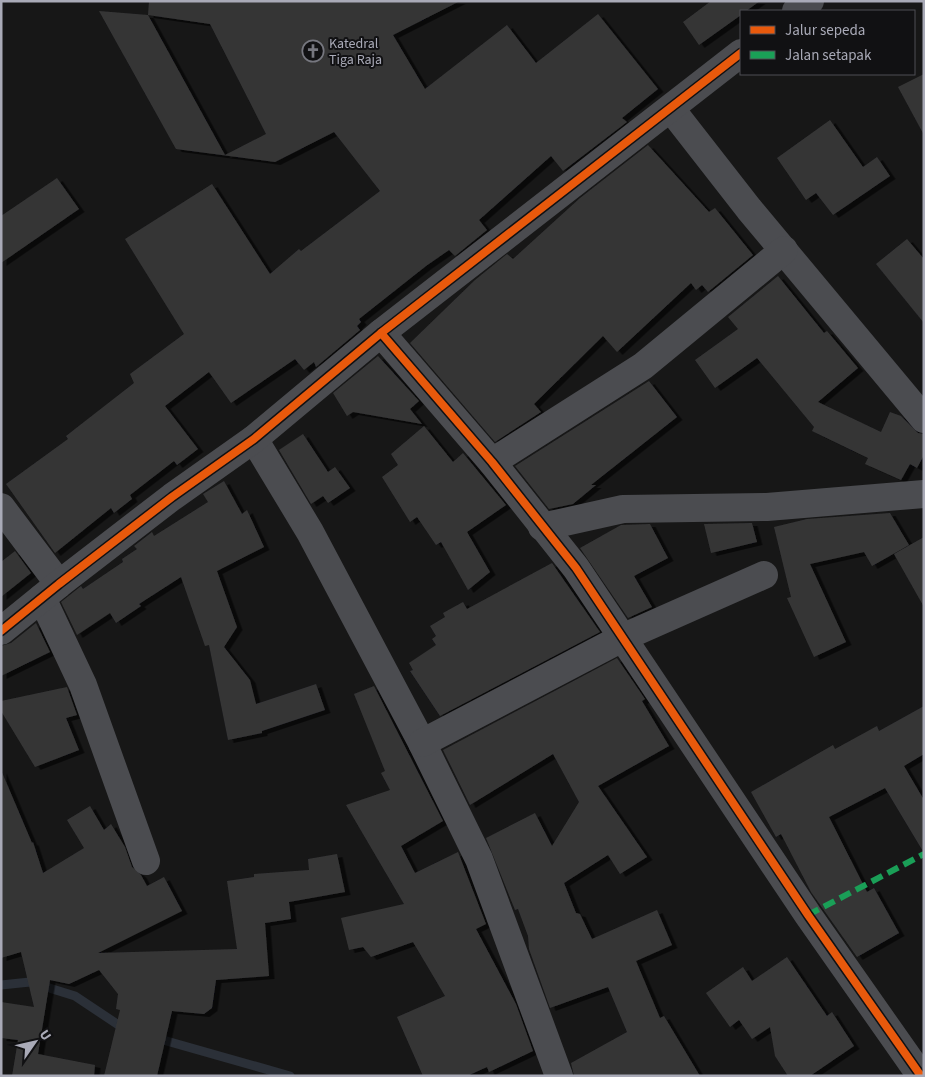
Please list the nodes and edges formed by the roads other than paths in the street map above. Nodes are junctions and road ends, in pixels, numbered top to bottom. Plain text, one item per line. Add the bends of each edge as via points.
1 (810, 1) edge
2 (797, 10) edge
3 (740, 54) edge
4 (671, 109) junction
5 (784, 250) junction
6 (381, 334) junction
7 (924, 419) edge
8 (254, 439) junction
9 (492, 462) junction
10 (924, 494) edge
11 (1, 507) edge
12 (542, 527) junction
13 (764, 574) dead end
14 (50, 591) junction
15 (1, 631) edge
16 (624, 637) junction
17 (422, 742) junction
18 (146, 861) dead end
19 (559, 1076) edge
20 (921, 1076) edge

1 - 2 street
3 - 4 street
4 - 5 street
4 - 6 street
5 - 7 street
5 - 9 street via 643,366
6 - 8 street
6 - 9 street
8 - 14 street
8 - 17 street via 310,532
9 - 12 street
10 - 12 street via 767,507 623,509
11 - 14 street
12 - 16 street via 576,568
13 - 16 street
14 - 15 street
14 - 18 street
16 - 17 street
16 - 20 street via 808,915
17 - 19 street via 479,859

